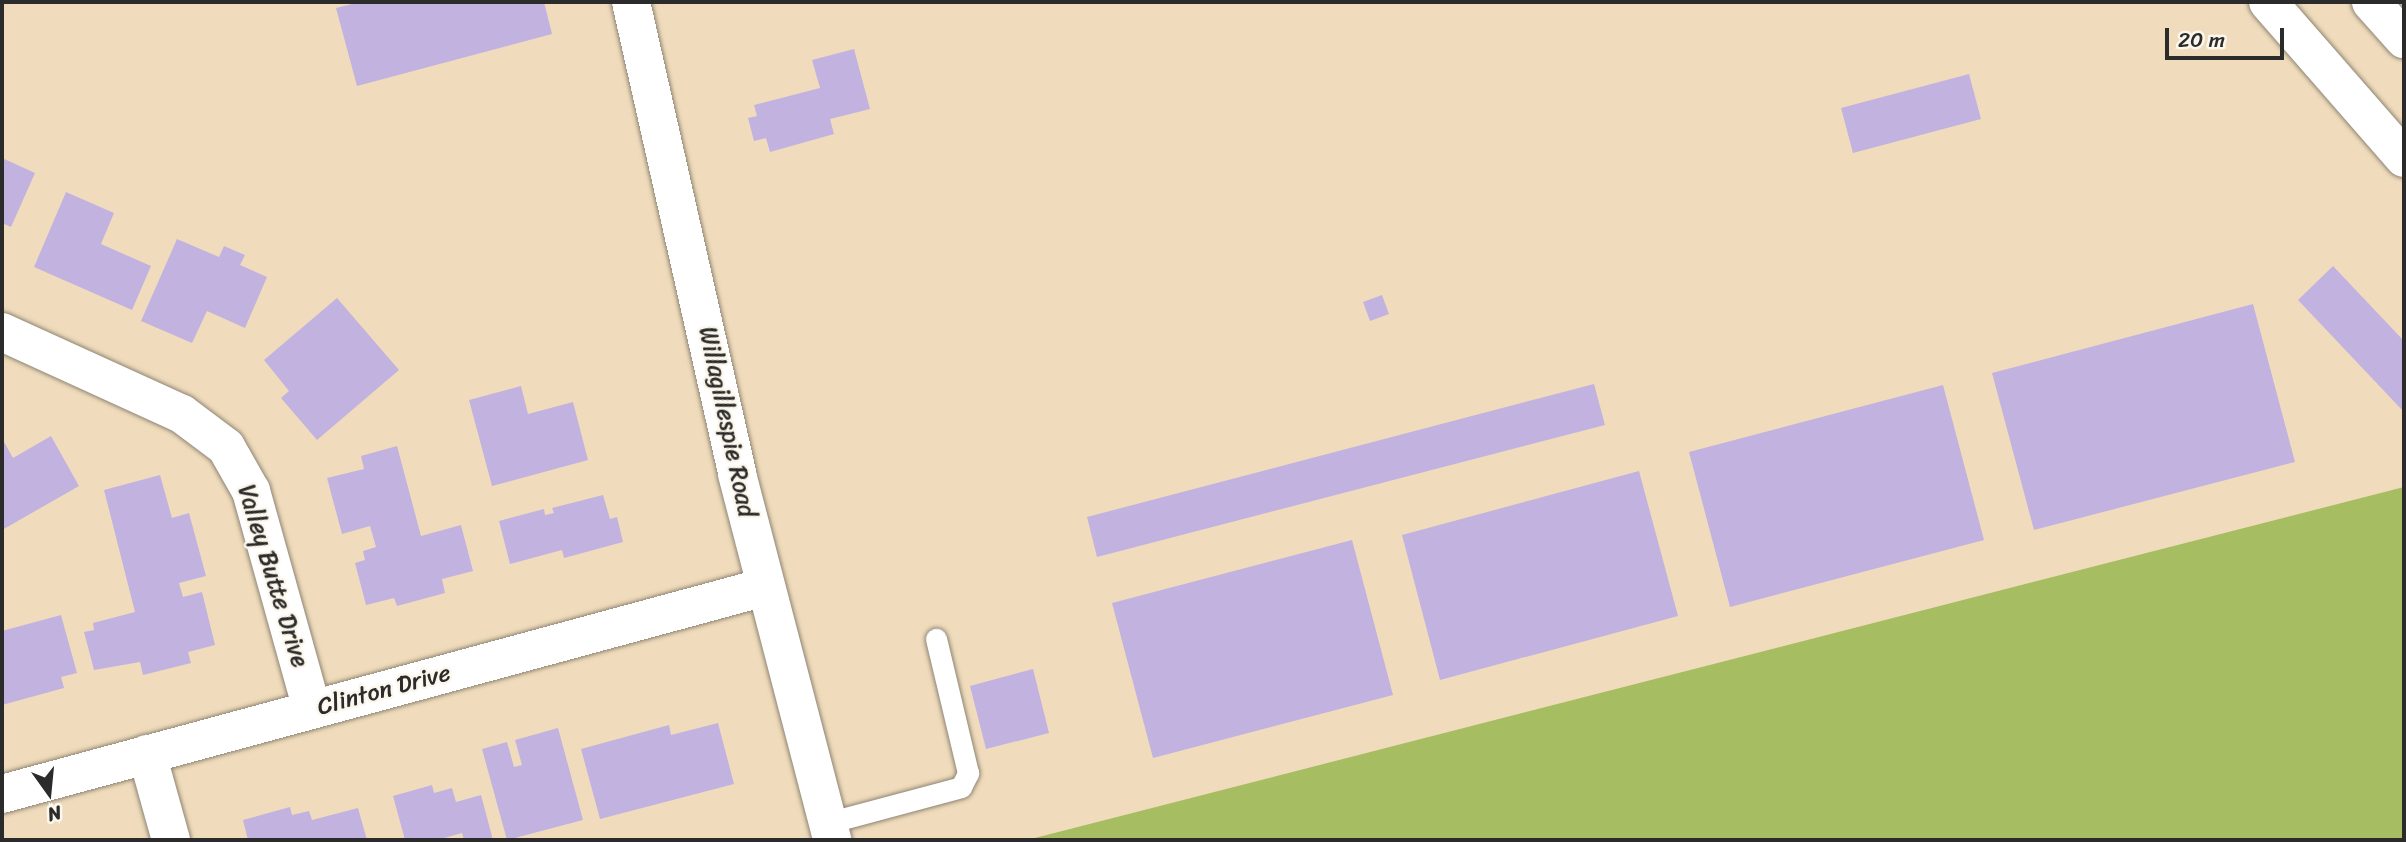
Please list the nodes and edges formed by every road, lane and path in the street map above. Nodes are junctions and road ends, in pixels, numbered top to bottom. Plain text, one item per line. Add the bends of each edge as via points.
1 (631, 2) edge
2 (2371, 2) edge
3 (2269, 4) edge
4 (2404, 39) edge
5 (2404, 158) edge
6 (2, 332) edge
7 (765, 587) junction
8 (936, 639) dead end
9 (312, 710) junction
10 (147, 754) junction
11 (2, 794) edge
12 (830, 832) edge
13 (170, 840) edge

1 - 7 main road, Willagillespie Road
2 - 4 main road
3 - 5 main road
6 - 9 main road, Valley Butte Drive via 182,414 226,447 251,491
7 - 9 main road, Clinton Drive
7 - 12 main road, Willagillespie Road
8 - 12 lane via 968,773 961,787
9 - 10 main road, Clinton Drive
10 - 11 main road, Clinton Drive
10 - 13 main road

